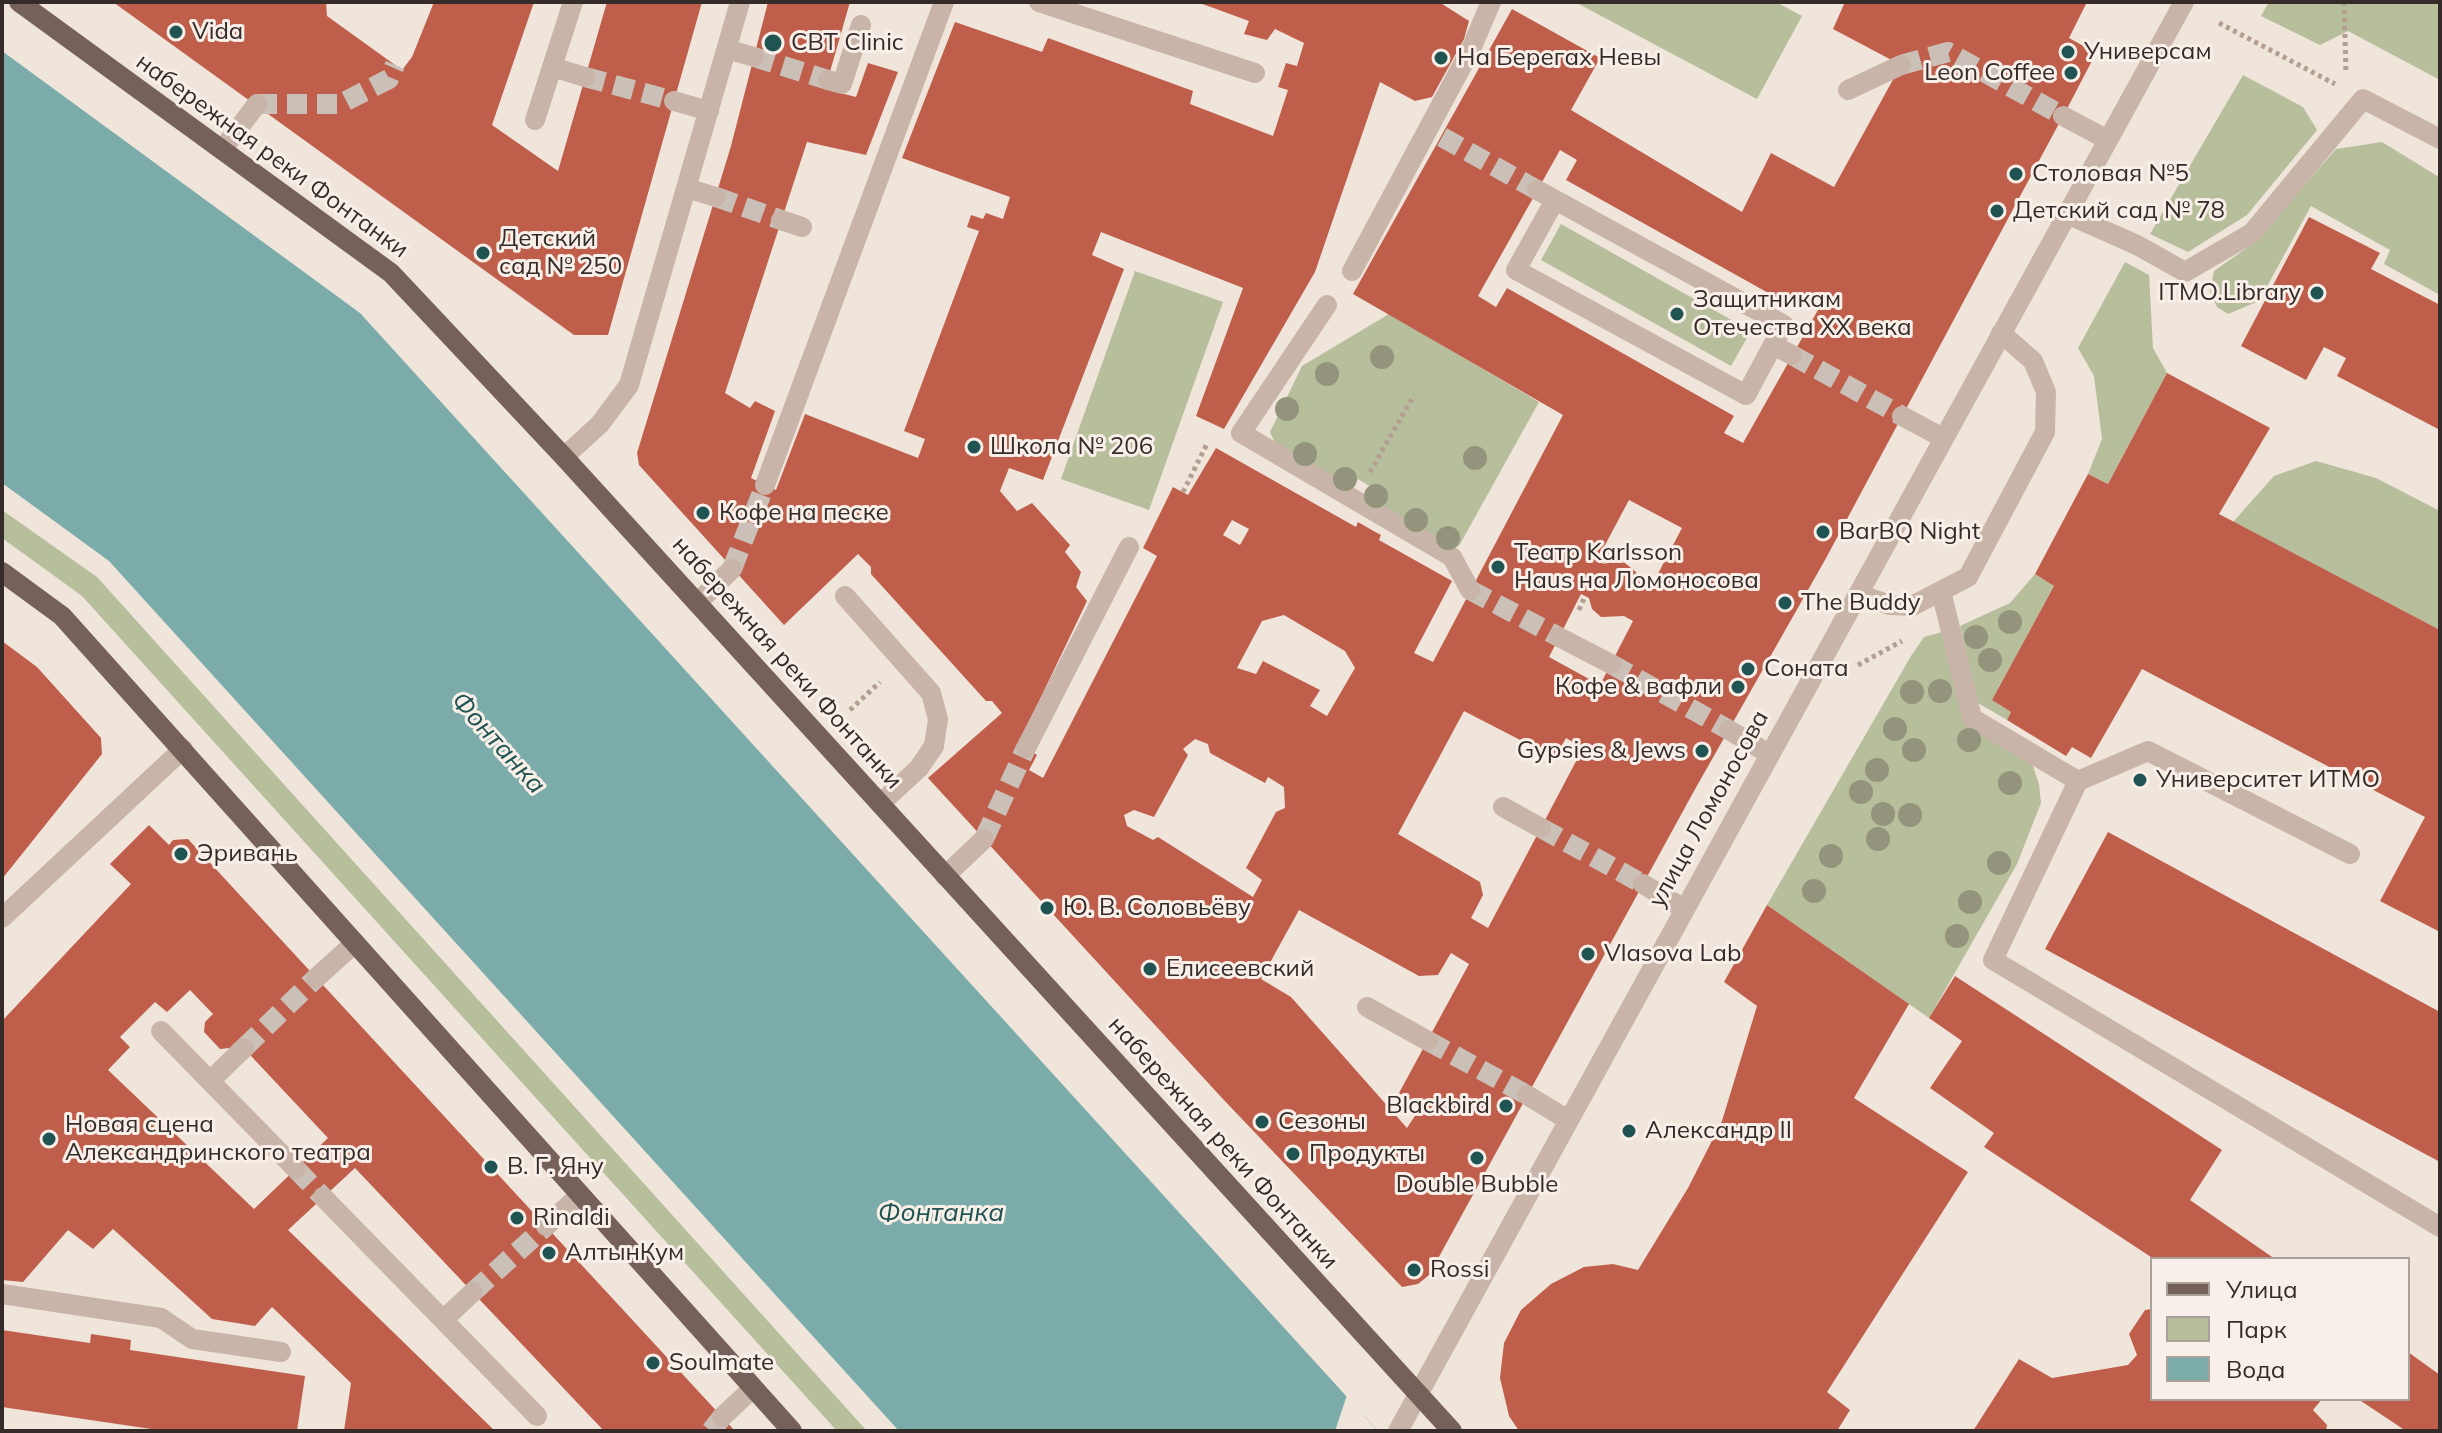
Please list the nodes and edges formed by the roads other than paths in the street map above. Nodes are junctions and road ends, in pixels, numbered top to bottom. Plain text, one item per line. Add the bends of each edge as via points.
1 (19, 2) edge
2 (573, 2) edge
3 (740, 2) edge
4 (944, 2) edge
5 (1039, 2) edge
6 (1490, 2) edge
7 (2184, 2) edge
8 (1089, 10) edge
9 (861, 25) dead end
10 (727, 49) junction
11 (754, 57) tunnel mouth
12 (1901, 65) tunnel mouth
13 (552, 67) junction
14 (1255, 73) dead end
15 (585, 77) tunnel mouth
16 (828, 80) dead end
17 (1848, 90) dead end
18 (674, 101) tunnel mouth
19 (257, 104) dead end
20 (709, 111) junction
21 (2063, 116) tunnel mouth
22 (535, 120) dead end
23 (2440, 139) edge
24 (2108, 140) junction
25 (222, 150) junction
26 (686, 188) junction
27 (716, 197) tunnel mouth
28 (2067, 214) junction
29 (781, 220) tunnel mouth
30 (802, 227) dead end
31 (1352, 271) dead end
32 (1327, 305) dead end
33 (2001, 333) junction
34 (1773, 345) junction
35 (1792, 355) tunnel mouth
36 (1902, 416) tunnel mouth
37 (1943, 438) junction
38 (564, 457) junction
39 (765, 485) tunnel mouth
40 (1129, 547) dead end
41 (732, 569) tunnel mouth
42 (2, 572) edge
43 (1470, 590) tunnel mouth
44 (1941, 591) junction
45 (1858, 594) junction
46 (845, 596) dead end
47 (697, 603) junction
48 (1559, 637) tunnel mouth
49 (1611, 664) tunnel mouth
50 (1729, 730) tunnel mouth
51 (1026, 748) tunnel mouth
52 (183, 749) junction
53 (1769, 754) junction
54 (2078, 781) junction
55 (880, 804) junction
56 (1503, 807) dead end
57 (1541, 828) tunnel mouth
58 (984, 839) tunnel mouth
59 (2350, 854) dead end
60 (945, 876) junction
61 (1643, 884) tunnel mouth
62 (1684, 909) junction
63 (2, 918) edge
64 (355, 943) junction
65 (316, 978) tunnel mouth
66 (1367, 1007) dead end
67 (161, 1031) dead end
68 (1428, 1041) tunnel mouth
69 (244, 1048) tunnel mouth
70 (210, 1081) junction
71 (1527, 1095) tunnel mouth
72 (1568, 1120) junction
73 (296, 1169) tunnel mouth
74 (580, 1195) junction
75 (323, 1197) tunnel mouth
76 (546, 1226) tunnel mouth
77 (2440, 1227) edge
78 (473, 1292) tunnel mouth
79 (2, 1294) edge
80 (443, 1320) junction
81 (281, 1352) dead end
82 (753, 1388) junction
83 (1417, 1396) junction
84 (537, 1416) dead end
85 (722, 1417) tunnel mouth
86 (792, 1431) edge
87 (1398, 1431) edge
88 (1452, 1431) edge

1 - 25 main road, набережная реки Фонтанки
2 - 13 street
3 - 10 street
4 - 39 street
5 - 8 street
6 - 31 street via 1434,134
7 - 24 street, улица Ломоносова
8 - 14 street
9 - 16 street via 842,84
10 - 11 street
10 - 20 street
12 - 17 street
13 - 15 street
13 - 22 street
18 - 20 street
19 - 25 street
20 - 26 street
21 - 24 street
23 - 28 street via 2355,94 2252,233 2185,272
24 - 28 street, улица Ломоносова
25 - 38 main road, набережная реки Фонтанки via 391,273
26 - 27 street
26 - 38 street via 629,385 600,424
28 - 33 street, улица Ломоносова
29 - 30 street
32 - 43 street via 1241,433 1452,557
33 - 37 street, улица Ломоносова
33 - 44 street via 2033,361 2046,392 2045,432 1968,577
34 - 34 street via 1746,395 1516,270 1546,195 1784,325
34 - 35 street
36 - 37 street
37 - 45 street, улица Ломоносова
38 - 47 main road, набережная реки Фонтанки
40 - 51 street
41 - 47 street
42 - 52 main road via 62,616
44 - 45 street via 1912,606
44 - 54 street via 1972,718
45 - 53 street, улица Ломоносова
46 - 55 street via 931,693 938,719 934,746 919,768
47 - 55 main road, набережная реки Фонтанки
48 - 49 street
50 - 53 street
52 - 63 street
52 - 64 main road
53 - 62 street, улица Ломоносова
54 - 59 street via 2148,751
54 - 77 street via 1993,960
55 - 60 main road, набережная реки Фонтанки
56 - 57 street
58 - 60 street
60 - 83 main road, набережная реки Фонтанки
61 - 62 street
62 - 72 street, улица Ломоносова
64 - 65 street
64 - 74 main road
66 - 68 street
67 - 70 street
69 - 70 street
70 - 73 street
71 - 72 street
72 - 83 street, улица Ломоносова
74 - 76 street
74 - 82 main road
75 - 80 street
78 - 80 street
79 - 81 street via 161,1318 192,1339
80 - 84 street
82 - 85 street
82 - 86 main road
83 - 87 street, улица Ломоносова
83 - 88 main road, набережная реки Фонтанки

